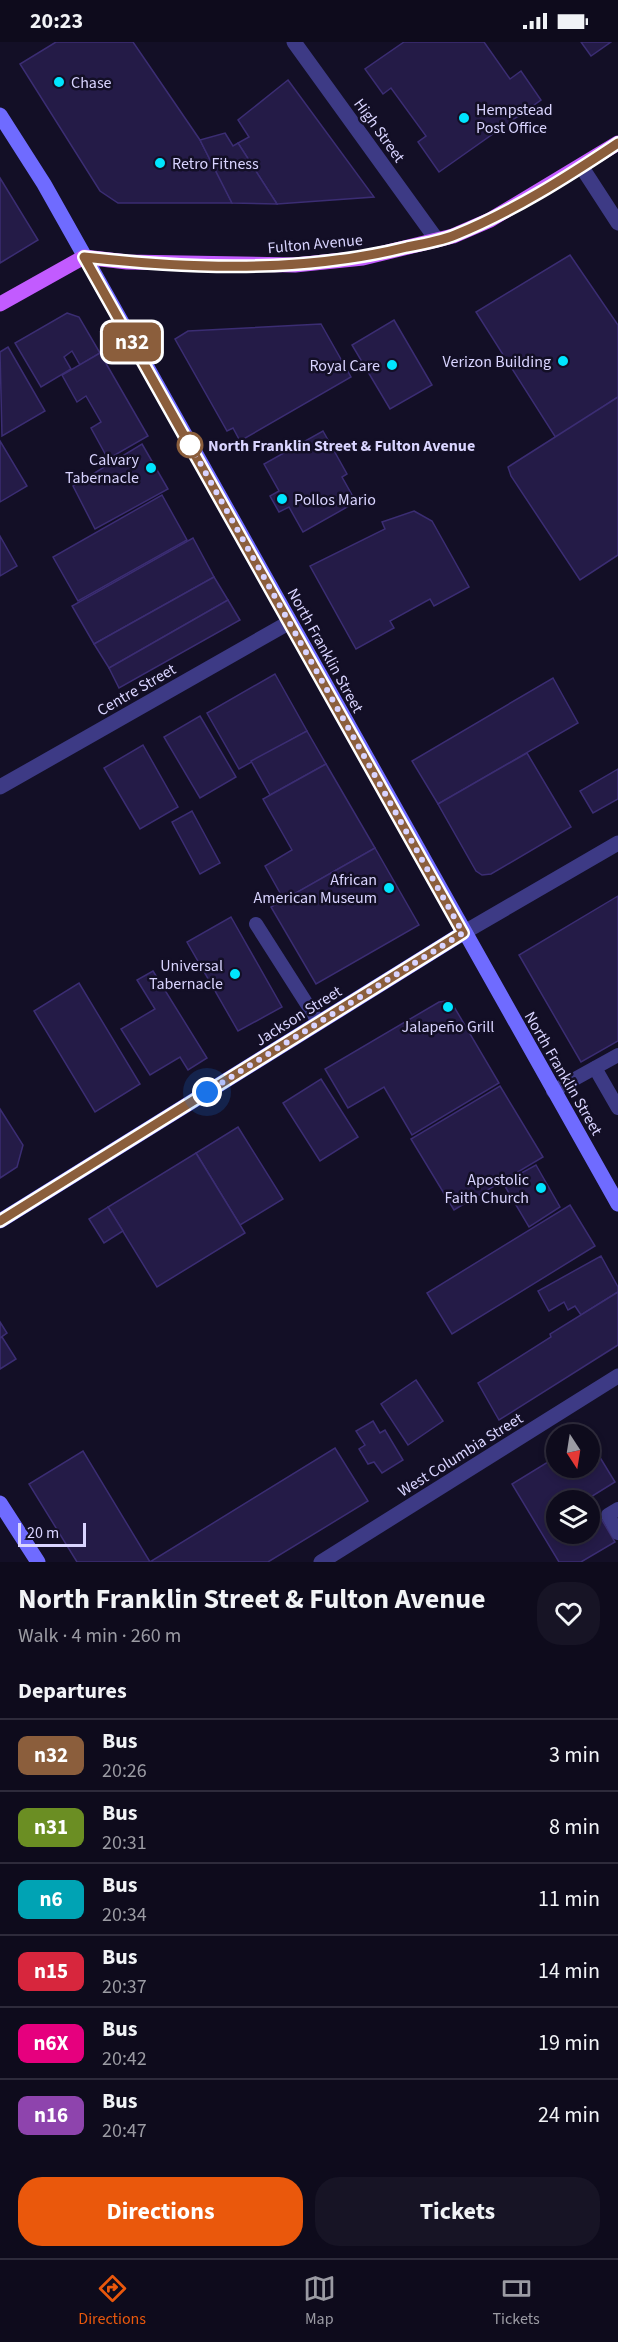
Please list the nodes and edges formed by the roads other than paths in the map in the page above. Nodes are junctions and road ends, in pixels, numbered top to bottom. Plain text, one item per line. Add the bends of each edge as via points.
1 (294, 42) edge
2 (0, 115) edge
3 (618, 143) edge
4 (581, 166) junction
5 (618, 223) edge
6 (437, 240) junction
7 (84, 257) junction
8 (0, 304) edge
9 (290, 622) junction
10 (0, 787) edge
11 (618, 843) edge
12 (256, 924) dead end
13 (463, 933) junction
14 (319, 1023) junction
15 (618, 1055) edge
16 (594, 1068) junction
17 (553, 1091) junction
18 (618, 1108) edge
19 (618, 1204) edge
20 (0, 1221) edge
21 (618, 1376) edge
22 (0, 1503) edge
23 (618, 1509) edge
24 (618, 1533) edge
25 (341, 1557) edge
26 (38, 1562) edge
27 (321, 1562) edge

1 - 6 street, High Street
2 - 7 main road, North Franklin Street
3 - 4 main road, Fulton Avenue
4 - 5 street
4 - 6 main road, Fulton Avenue via 490,220
6 - 7 main road, Fulton Avenue via 363,258 295,265 149,263
7 - 8 main road
7 - 9 main road, North Franklin Street
9 - 10 street, Centre Street
9 - 13 main road, North Franklin Street
11 - 13 street, Jackson Street
12 - 14 lane
13 - 14 main road, Jackson Street
13 - 17 main road, North Franklin Street
14 - 20 main road, Jackson Street
15 - 16 lane
16 - 17 lane
16 - 18 lane
17 - 19 main road, North Franklin Street
21 - 25 street, West Columbia Street
22 - 26 main road
23 - 24 lane via 608,1515
25 - 27 street, West Columbia Street

